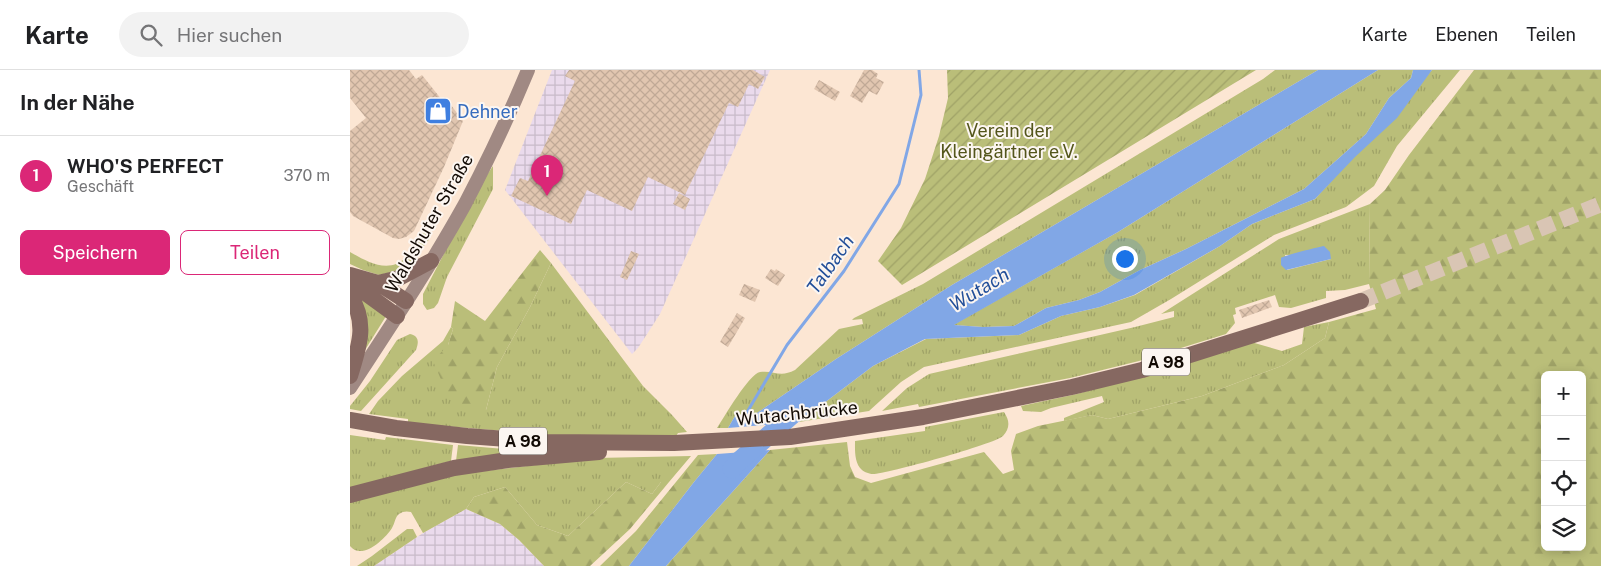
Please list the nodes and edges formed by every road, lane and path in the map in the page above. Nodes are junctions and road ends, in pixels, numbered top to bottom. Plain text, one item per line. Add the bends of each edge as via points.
1 (528, 70) edge
2 (431, 261) junction
3 (350, 275) edge
4 (350, 282) edge
5 (378, 283) junction
6 (350, 295) edge
7 (1361, 300) tunnel mouth
8 (406, 301) junction
9 (398, 316) junction
10 (350, 376) edge
11 (350, 388) edge
12 (350, 420) edge
13 (651, 443) junction
14 (350, 495) edge

1 - 2 main road, Waldshuter Straße via 489,158
2 - 5 highway via 399,278
2 - 8 main road, Waldshuter Straße
3 - 5 highway
4 - 9 highway
5 - 8 highway
6 - 10 highway via 362,325
7 - 13 highway, Wutachbrücke / A 98 via 1142,370 1019,398 923,417 790,437
8 - 9 main road, Waldshuter Straße
9 - 11 main road, Waldshuter Straße
12 - 13 highway, A 98 via 396,428 545,442
13 - 14 highway via 454,468

